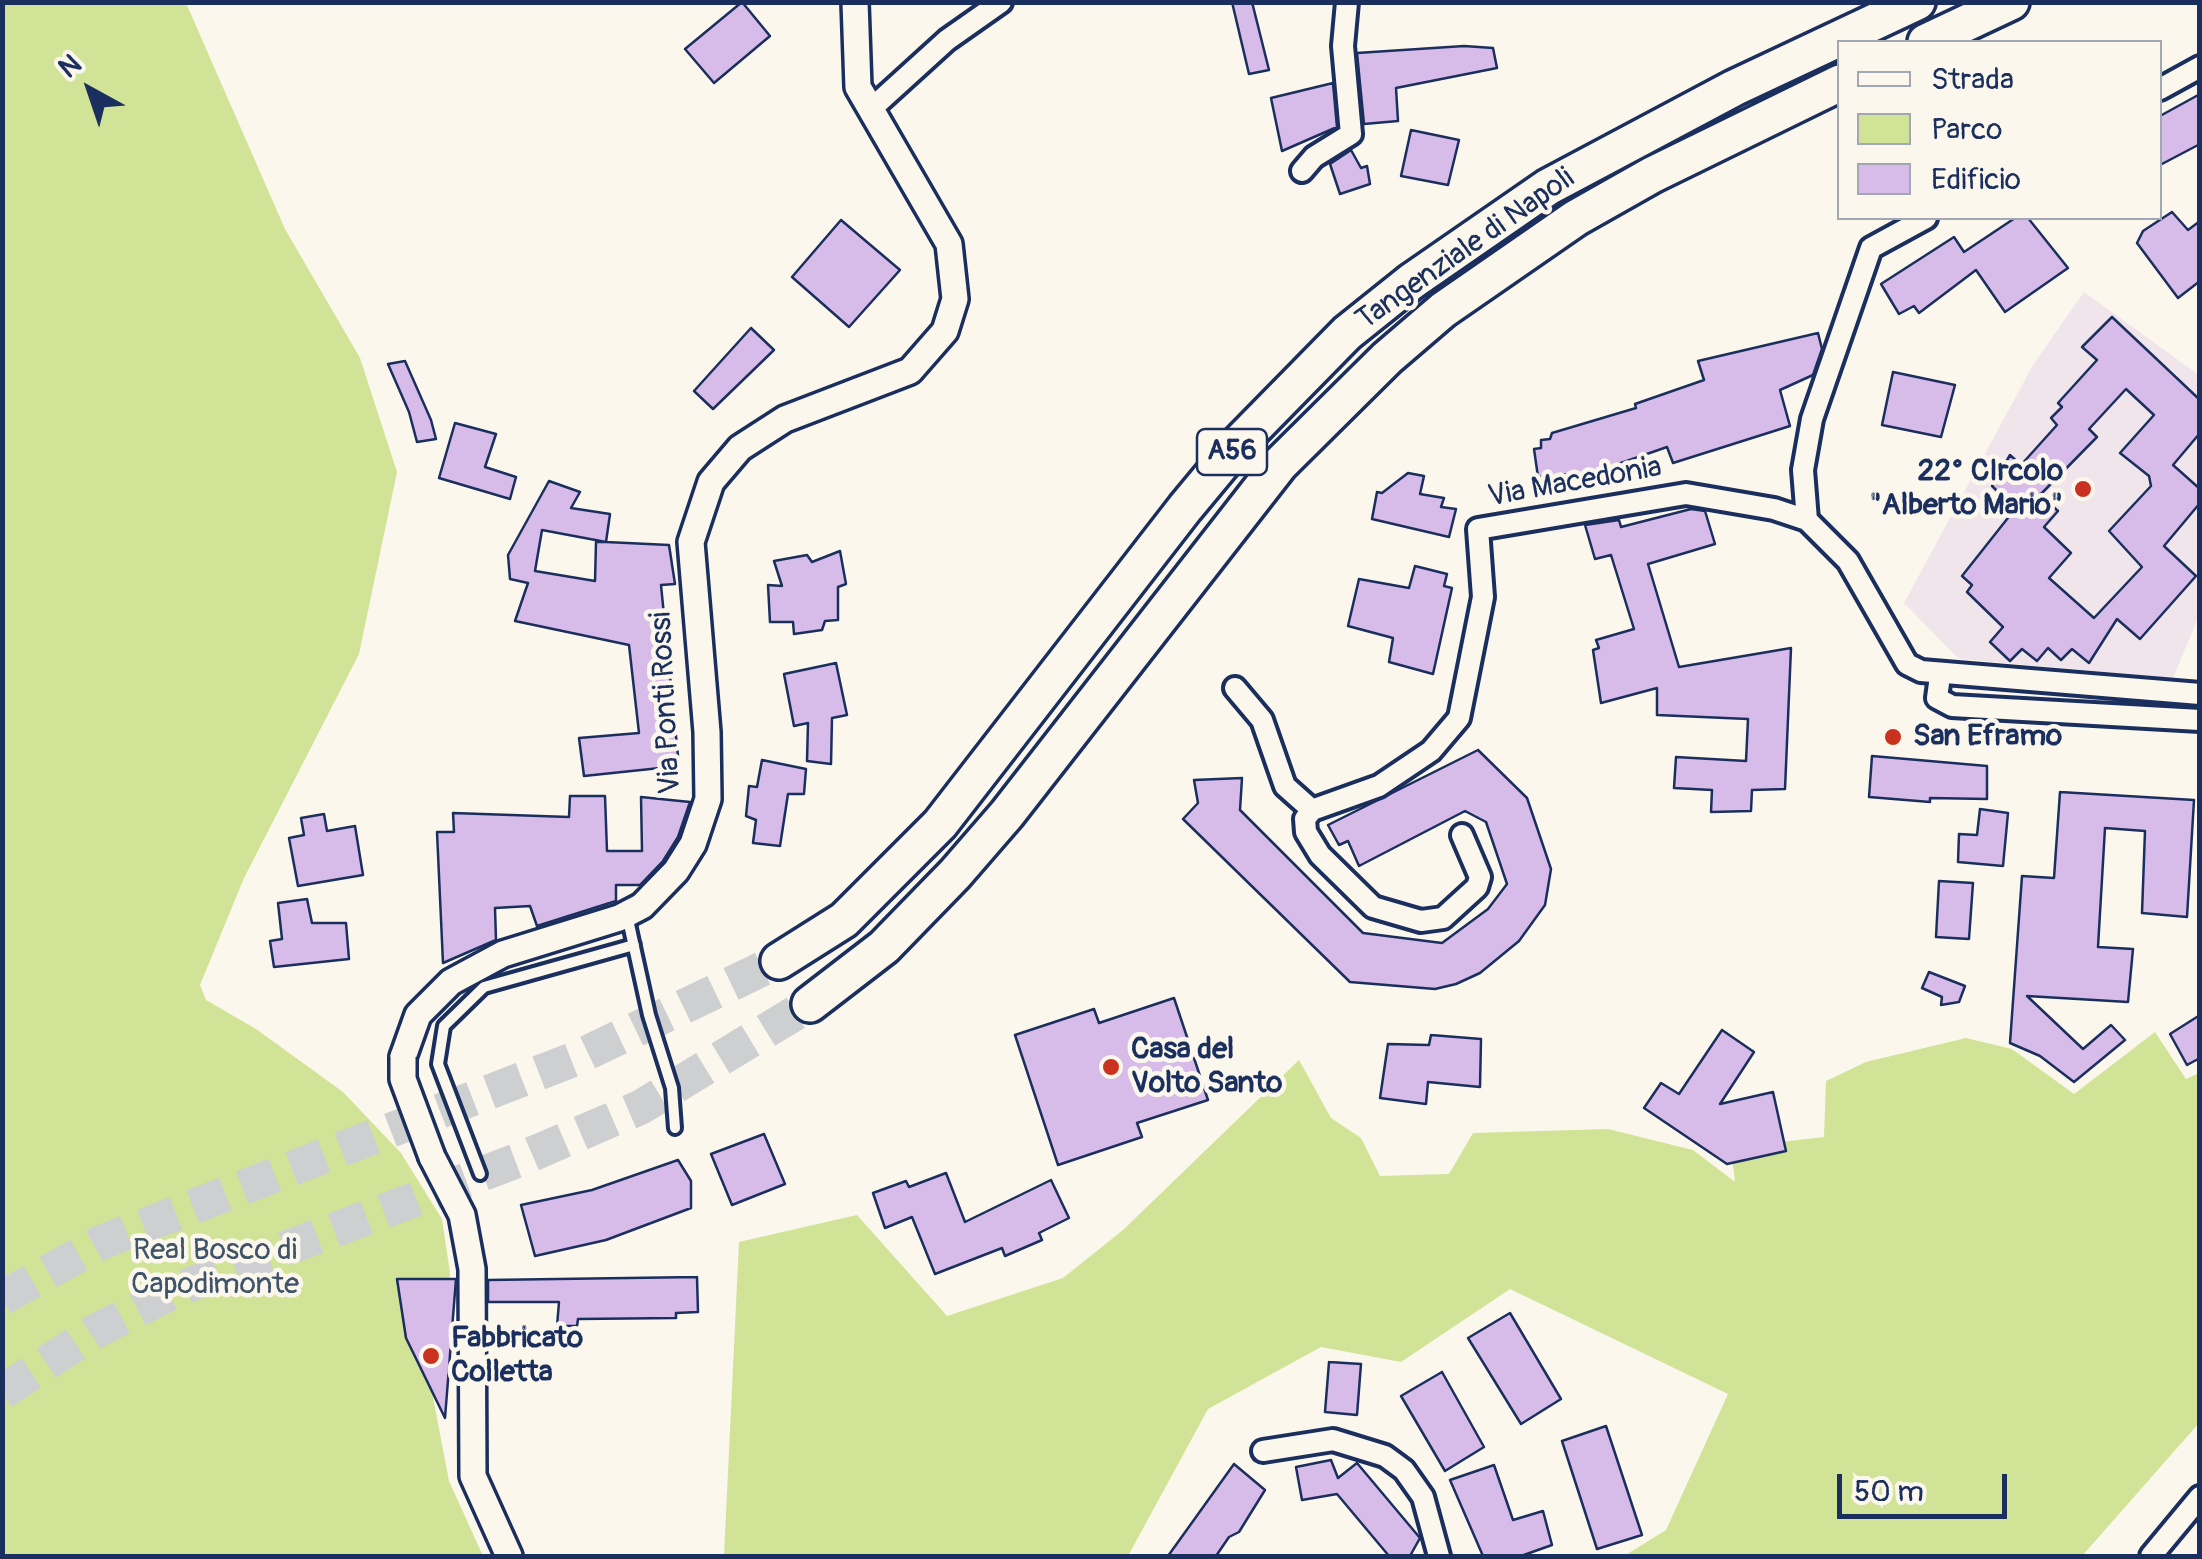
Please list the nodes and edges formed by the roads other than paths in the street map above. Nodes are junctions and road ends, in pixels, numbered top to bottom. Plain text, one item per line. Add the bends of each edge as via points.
1 (855, 2) edge
2 (1001, 2) edge
3 (1347, 2) edge
4 (1917, 2) edge
5 (2011, 2) edge
6 (1930, 40) edge
7 (2200, 67) edge
8 (2162, 88) edge
9 (1825, 90) edge
10 (871, 109) junction
11 (1302, 171) dead end
12 (1922, 220) edge
13 (1807, 520) junction
14 (1940, 676) junction
15 (1235, 688) dead end
16 (2200, 694) edge
17 (2200, 720) edge
18 (1312, 810) junction
19 (1462, 836) dead end
20 (627, 914) junction
21 (634, 946) junction
22 (779, 961) tunnel mouth
23 (810, 1004) tunnel mouth
24 (674, 1128) dead end
25 (480, 1174) dead end
26 (1263, 1451) dead end
27 (2200, 1498) edge
28 (509, 1556) edge
29 (1439, 1556) edge
30 (2151, 1556) edge

1 - 10 street, Via Ponti Rossi via 858,87
2 - 10 street
3 - 11 street via 1343,46 1351,134
4 - 22 highway, Tangenziale di Napoli / A56 via 1548,187 1348,333 1239,443 940,824 844,920
5 - 6 highway
7 - 8 street
9 - 23 highway, Tangenziale di Napoli / A56 via 1576,218 1458,299 1387,358 1280,464 955,874 884,947
10 - 20 street, Via Ponti Rossi via 949,244 954,299 945,332 910,371 785,418 740,448 711,482 691,542 708,799 676,872
12 - 13 street via 1871,248 1812,419 1803,470
13 - 14 street, Via Macedonia via 1848,561 1907,664
13 - 18 street, Via Macedonia via 1686,494 1478,530 1482,597 1460,718 1432,751 1379,786
14 - 16 street
14 - 17 street via 1937,698 1952,706
15 - 18 street via 1262,720 1285,786
18 - 19 street via 1306,832 1320,855 1373,906 1421,922 1443,918 1477,888 1480,876
20 - 21 lane
20 - 28 street, Via Ponti Rossi, bridge via 468,970 418,1014 403,1058 403,1079 462,1215 472,1269 473,1476
21 - 24 lane via 672,1088
21 - 25 lane via 484,987 444,1026 438,1064
26 - 29 street via 1332,1440 1385,1456 1424,1497
27 - 30 street

